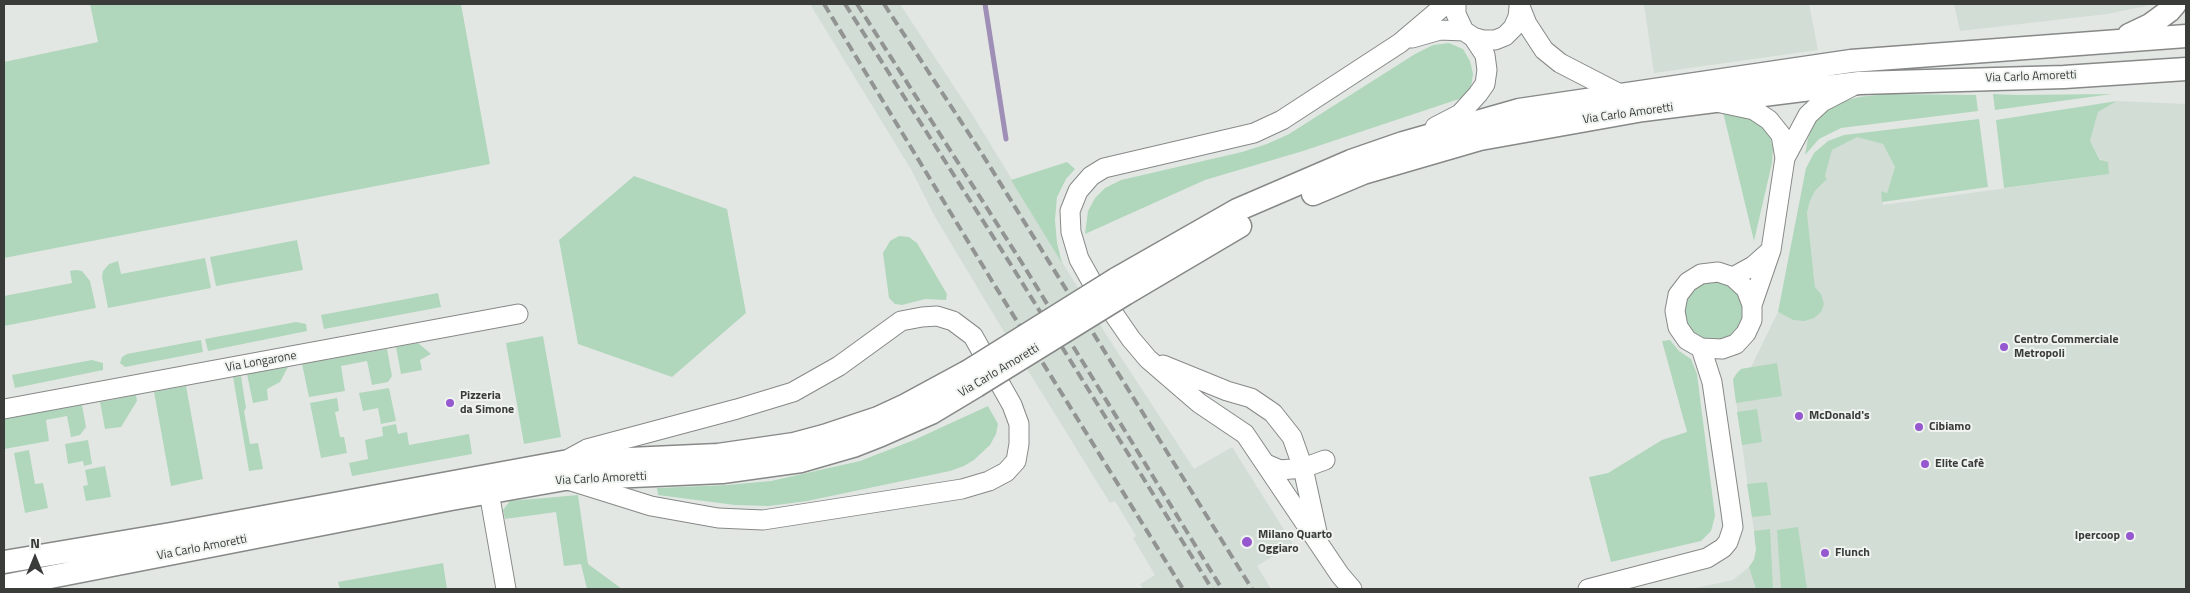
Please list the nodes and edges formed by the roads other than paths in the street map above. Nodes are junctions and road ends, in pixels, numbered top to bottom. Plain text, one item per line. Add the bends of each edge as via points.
1 (1446, 4) edge
2 (1456, 4) edge
3 (2175, 4) edge
4 (1519, 5) edge
5 (1468, 34) junction
6 (2186, 36) edge
7 (2114, 41) junction
8 (1400, 43) junction
9 (2186, 69) edge
10 (2064, 76) junction
11 (1859, 83) junction
12 (2186, 84) edge
13 (1620, 94) junction
14 (1717, 102) junction
15 (1404, 143) junction
16 (1785, 158) junction
17 (1771, 250) junction
18 (1733, 277) junction
19 (1120, 286) junction
20 (1752, 305) junction
21 (518, 314) dead end
22 (1701, 348) junction
23 (1722, 350) junction
24 (1148, 359) junction
25 (1712, 382) junction
26 (1241, 395) junction
27 (4, 409) edge
28 (1231, 423) junction
29 (1325, 460) dead end
30 (1266, 464) junction
31 (1302, 468) junction
32 (564, 470) junction
33 (489, 492) junction
34 (1320, 546) junction
35 (4, 562) edge
36 (4, 586) edge
37 (506, 589) edge
38 (1352, 589) edge
39 (1588, 589) edge

1 - 8 street, Via Carlo Amoretti
2 - 5 street, Via Carlo Amoretti via 1456,14
3 - 7 street via 2150,25
4 - 5 street, Via Carlo Amoretti via 1518,17 1505,36 1483,40
4 - 13 street, Via Carlo Amoretti via 1544,50
5 - 8 street, Via Carlo Amoretti via 1440,30
5 - 15 street, Via Carlo Amoretti via 1485,55 1485,84 1460,114
6 - 7 street, Via Carlo Amoretti
7 - 13 street, Via Carlo Amoretti via 1851,61
8 - 24 street, Via Carlo Amoretti via 1270,126 1254,133 1104,168 1091,176 1078,191 1070,211 1071,232 1079,259 1093,284
9 - 10 street, Via Carlo Amoretti
10 - 11 street, Via Carlo Amoretti
10 - 12 street
11 - 14 street, Via Carlo Amoretti
11 - 16 street via 1822,102 1808,115
13 - 15 street, Via Carlo Amoretti via 1519,110
14 - 16 street via 1754,110 1769,120 1781,135
14 - 19 street, Via Carlo Amoretti via 1643,110 1480,139 1363,174 1245,223
15 - 19 street, Via Carlo Amoretti via 1351,161 1237,210
16 - 17 street
17 - 18 street via 1753,266
17 - 20 street
18 - 20 street via 1746,289
18 - 22 street via 1718,272 1701,274 1688,282 1678,296 1675,311 1678,327 1687,340
19 - 32 street, Via Carlo Amoretti, bridge via 971,379 832,434 794,444 718,455
20 - 23 street via 1752,320 1746,333 1736,344
21 - 27 street, Via Longarone
22 - 23 street
22 - 25 street
23 - 25 street
24 - 26 street, Via Carlo Amoretti
24 - 28 street, Via Carlo Amoretti via 1199,403
25 - 39 street via 1733,527 1728,542 1707,558
26 - 28 street
26 - 31 street, Via Carlo Amoretti via 1273,414 1292,437
28 - 30 street, Via Carlo Amoretti via 1245,434
29 - 31 street
30 - 31 street via 1280,470
30 - 34 street, Via Carlo Amoretti
31 - 34 street, Via Carlo Amoretti
32 - 32 street, Via Carlo Amoretti via 587,449 793,392 840,366 901,321 937,316 952,321 973,336 1012,405 1019,424 1016,461 1006,472 989,481 763,520 718,518 651,506
32 - 33 street, Via Carlo Amoretti
32 - 35 street, Via Carlo Amoretti
33 - 36 street, Via Carlo Amoretti
33 - 37 street
34 - 38 street, Via Carlo Amoretti

